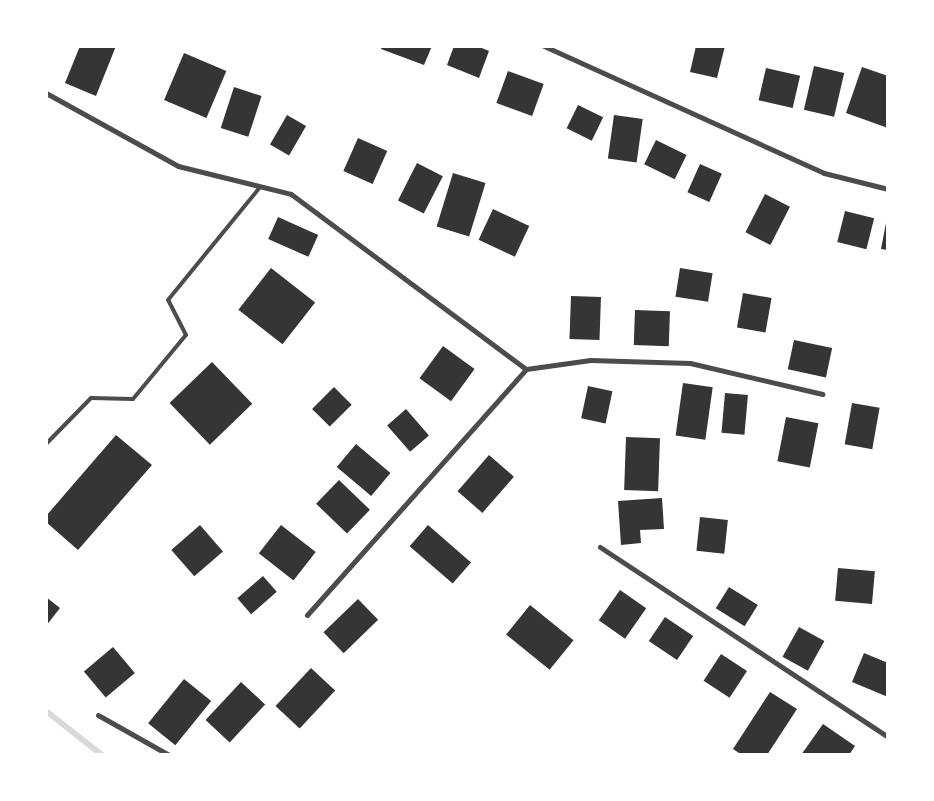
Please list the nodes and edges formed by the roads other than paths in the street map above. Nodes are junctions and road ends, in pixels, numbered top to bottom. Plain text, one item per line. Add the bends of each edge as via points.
1 (544, 46) edge
2 (46, 93) edge
3 (260, 187) junction
4 (888, 189) edge
5 (526, 369) junction
6 (822, 394) dead end
7 (46, 444) edge
8 (600, 547) dead end
9 (307, 615) dead end
10 (98, 714) dead end
11 (888, 737) edge
12 (169, 755) edge

1 - 4 street via 824,173
2 - 3 street via 178,166
3 - 5 street via 291,194
3 - 7 lane via 168,300 186,335 133,399 91,398
5 - 6 street via 590,360 690,363
5 - 9 street
8 - 11 street
10 - 12 street

